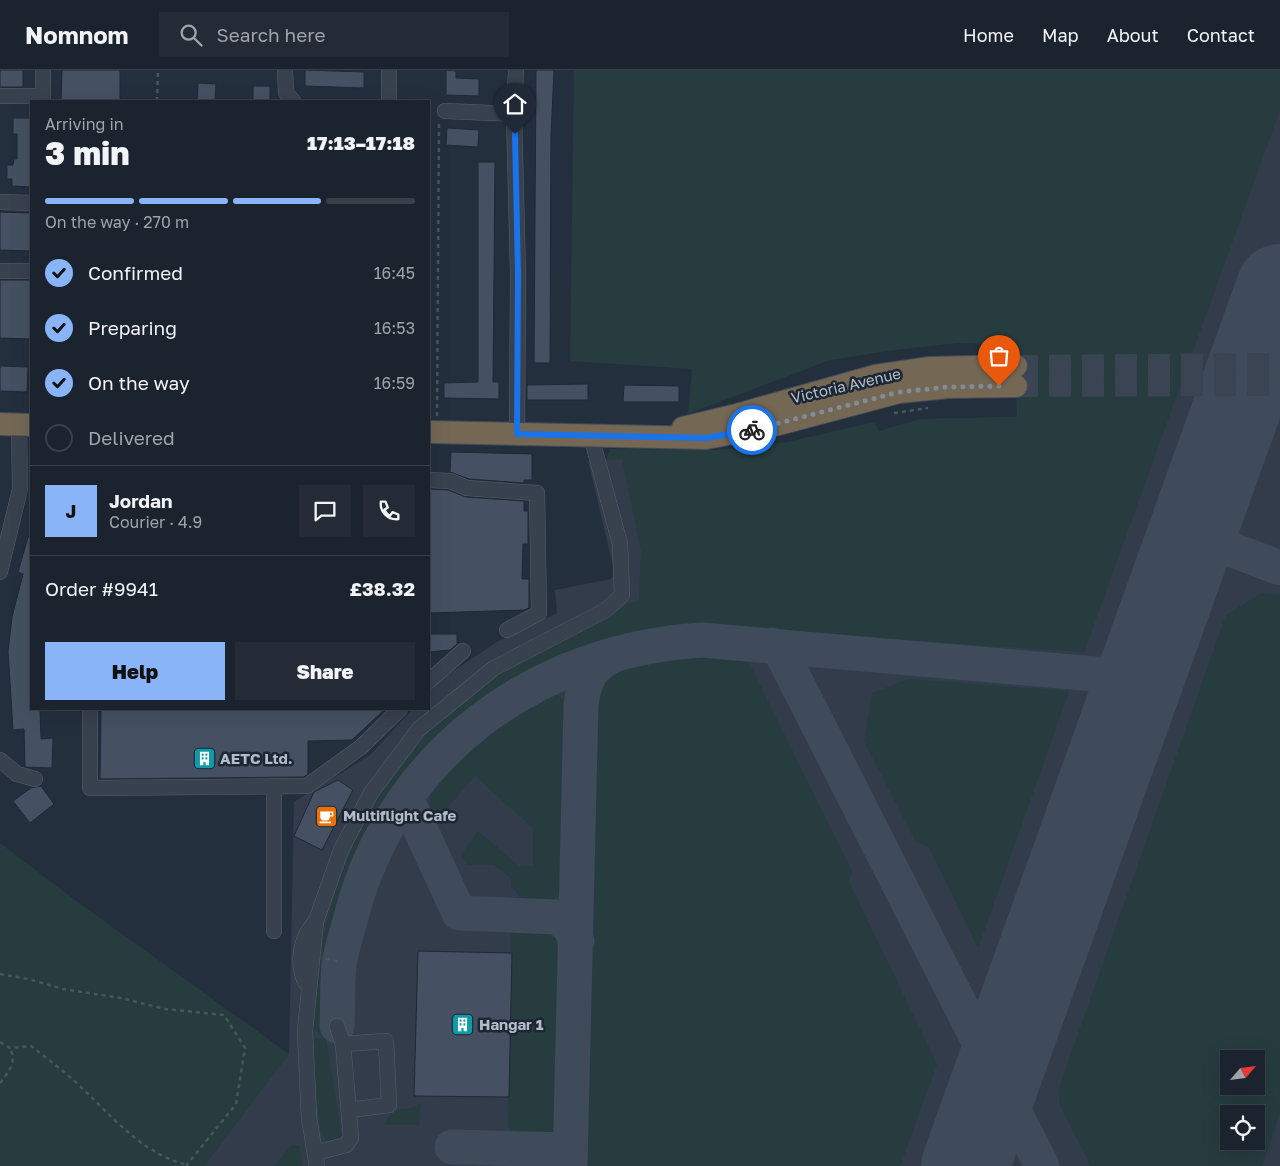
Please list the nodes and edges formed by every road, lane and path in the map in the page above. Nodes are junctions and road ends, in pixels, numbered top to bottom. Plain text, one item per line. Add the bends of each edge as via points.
1 (43, 70) edge
2 (158, 70) edge
3 (285, 70) edge
4 (389, 70) edge
5 (516, 70) edge
6 (0, 96) edge
7 (157, 100) edge
8 (292, 100) edge
9 (389, 100) edge
10 (514, 114) junction
11 (442, 115) joint
12 (0, 202) edge
13 (30, 203) edge
14 (0, 271) edge
15 (30, 272) edge
16 (1016, 376) tunnel mouth
17 (932, 408) dead end
18 (893, 413) dead end
19 (17, 425) edge
20 (433, 432) edge
21 (517, 434) junction
22 (591, 436) junction
23 (430, 480) edge
24 (0, 572) edge
25 (508, 630) dead end
26 (463, 651) dead end
27 (430, 680) edge
28 (90, 710) edge
29 (399, 710) edge
30 (0, 760) edge
31 (35, 779) dead end
32 (274, 786) junction
33 (274, 931) dead end
34 (0, 974) edge
35 (337, 1026) dead end
36 (0, 1042) edge
37 (343, 1044) junction
38 (10, 1048) junction
39 (0, 1084) edge
40 (349, 1110) junction
41 (316, 1159) edge
42 (187, 1165) edge

1 - 6 street via 43,96
2 - 7 path
3 - 8 street via 286,93
4 - 9 street
5 - 10 street
10 - 11 street
10 - 21 street
11 - 20 path
12 - 13 street
14 - 15 street
16 - 22 highway, Victoria Avenue via 899,392 771,426 706,438
17 - 18 path
19 - 24 street via 20,489
20 - 21 highway, Victoria Avenue
21 - 22 highway, Victoria Avenue
22 - 41 street via 620,544 622,595 606,610 494,668 420,729 371,793 345,842 316,921 309,990 305,1034 309,1118
23 - 25 street via 450,481 467,488 537,493 539,612
26 - 27 street
28 - 32 street via 90,788
29 - 32 street via 361,747 307,786
30 - 31 street via 17,774
32 - 33 street
34 - 42 path via 165,1009 224,1015 245,1048 236,1104
35 - 37 street
36 - 38 path
37 - 40 street
37 - 40 street via 386,1041 389,1105
38 - 39 path via 14,1056 12,1067
38 - 42 path via 31,1046 142,1144 172,1161
40 - 41 street via 351,1138 346,1145

